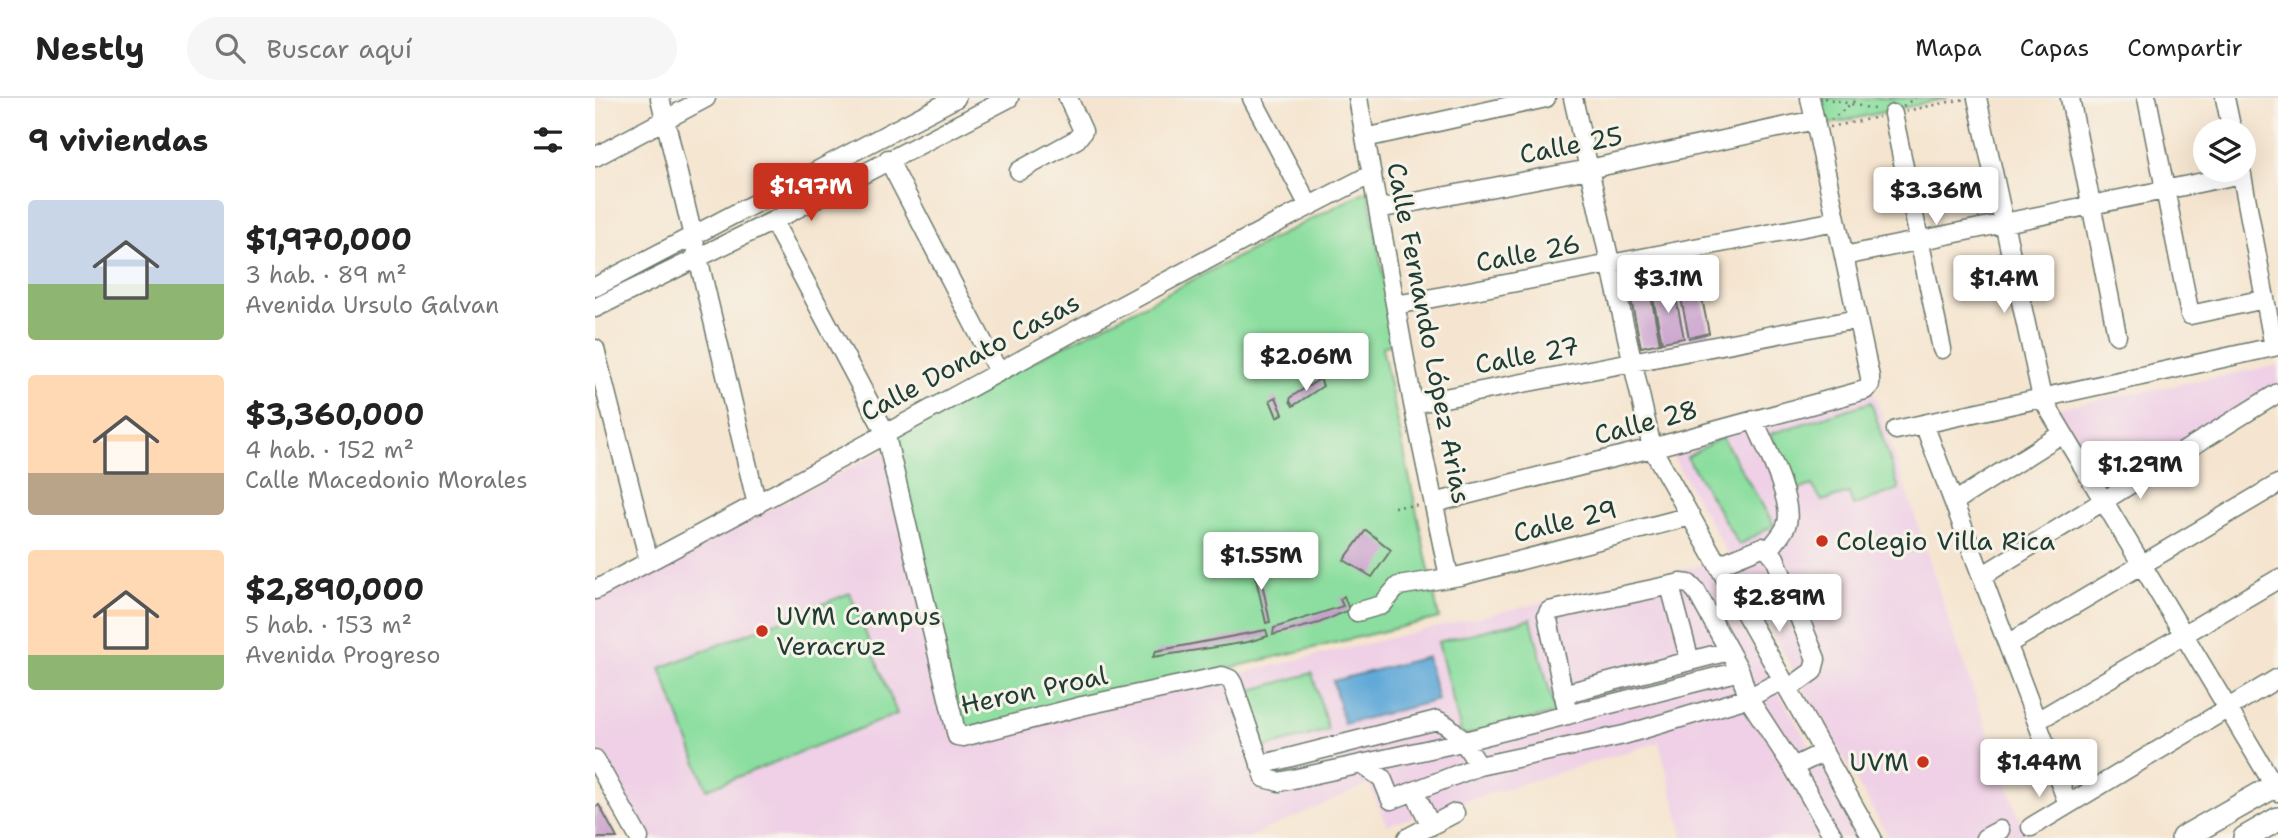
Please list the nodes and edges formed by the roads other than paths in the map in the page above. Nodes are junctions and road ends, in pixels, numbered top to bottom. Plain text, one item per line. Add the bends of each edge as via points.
1 (660, 98) edge
2 (706, 98) edge
3 (956, 98) edge
4 (1009, 98) edge
5 (1068, 98) edge
6 (1252, 98) edge
7 (1358, 98) edge
8 (1546, 98) edge
9 (1573, 98) edge
10 (1810, 98) edge
11 (1977, 98) edge
12 (2070, 98) edge
13 (2147, 98) edge
14 (2225, 98) edge
15 (1893, 114) road end
16 (2229, 119) edge
17 (666, 120) junction
18 (1816, 125) junction
19 (1365, 138) junction
20 (595, 157) edge
21 (888, 159) junction
22 (1589, 169) junction
23 (1019, 171) dead end
24 (1372, 174) junction
25 (2199, 182) edge
26 (2243, 182) edge
27 (2165, 190) junction
28 (1309, 206) junction
29 (2090, 206) junction
30 (1378, 209) junction
31 (1836, 220) junction
32 (773, 221) junction
33 (2003, 223) junction
34 (692, 235) junction
35 (1920, 241) junction
36 (1844, 256) junction
37 (698, 259) junction
38 (1611, 263) junction
39 (595, 287) edge
40 (2265, 299) junction
41 (1396, 305) junction
42 (595, 309) edge
43 (1857, 318) junction
44 (2117, 335) dead end
45 (2276, 346) edge
46 (595, 349) edge
47 (1942, 349) dead end
48 (1633, 362) junction
49 (998, 371) junction
50 (2278, 393) edge
51 (2042, 398) junction
52 (1413, 404) junction
53 (1753, 420) junction
54 (1924, 424) junction
55 (1896, 430) dead end
56 (885, 432) junction
57 (2063, 433) junction
58 (1652, 448) junction
59 (2278, 484) edge
60 (2104, 501) junction
61 (1954, 502) junction
62 (1434, 503) junction
63 (757, 505) junction
64 (1691, 516) junction
65 (1769, 550) junction
66 (649, 561) junction
67 (1718, 565) junction
68 (2142, 565) junction
69 (1453, 576) junction
70 (1982, 576) junction
71 (2278, 579) edge
72 (1670, 586) junction
73 (595, 590) edge
74 (1733, 591) junction
75 (1702, 603) junction
76 (1357, 612) dead end
77 (2184, 635) junction
78 (2008, 644) junction
79 (1729, 651) junction
80 (1690, 661) junction
81 (1740, 671) junction
82 (2278, 678) edge
83 (1786, 684) junction
84 (1563, 694) junction
85 (1748, 698) junction
86 (2228, 708) junction
87 (1568, 715) junction
88 (2037, 721) junction
89 (1463, 742) junction
90 (1824, 752) junction
91 (595, 759) edge
92 (1260, 765) junction
93 (1363, 765) junction
94 (1479, 766) junction
95 (1794, 767) junction
96 (2277, 787) edge
97 (1414, 791) junction
98 (2068, 804) junction
99 (1455, 813) dead end
100 (2278, 819) edge
101 (1431, 826) junction
102 (2031, 827) dead end
103 (639, 838) edge
104 (1408, 838) edge
105 (1834, 838) edge
106 (1872, 838) edge
107 (2183, 838) edge
108 (2245, 838) edge

1 - 17 street
2 - 17 street
3 - 34 street
4 - 21 street
5 - 23 street via 1083,131 1077,139
6 - 28 street
7 - 19 street, Calle Fernando López Arias
8 - 19 street
9 - 22 street
10 - 18 street
11 - 33 street
12 - 29 street
13 - 27 street
14 - 16 street
15 - 35 street
17 - 20 street
17 - 34 street
18 - 22 street, Calle 25
18 - 31 street
19 - 24 street, Calle Fernando López Arias
21 - 32 street
21 - 49 street
22 - 30 street, Calle 25
22 - 38 street
24 - 28 street, Calle Donato Casas
24 - 30 street, Calle Fernando López Arias
25 - 27 street
26 - 40 street
27 - 29 street
27 - 40 street via 2190,315
28 - 49 street, Calle Donato Casas
29 - 33 street
29 - 44 street
30 - 41 street, Calle Fernando López Arias
31 - 36 street
31 - 38 street, Calle 26
32 - 37 street
32 - 56 street
33 - 35 street
33 - 51 street
34 - 37 street
34 - 39 street
35 - 36 street
35 - 47 street
36 - 43 street
37 - 42 street
37 - 63 street
38 - 41 street, Calle 26
38 - 48 street
40 - 45 street
41 - 52 street, Calle Fernando López Arias
43 - 48 street, Calle 27
43 - 53 street, Calle 28 via 1870,377 1865,390
45 - 51 street
46 - 66 street
48 - 52 street, Calle 27
48 - 58 street
49 - 56 street, Calle Donato Casas
50 - 60 street
51 - 54 street
51 - 57 street
52 - 62 street, Calle Fernando López Arias
53 - 58 street, Calle 28
53 - 65 street via 1789,511 1787,526
54 - 55 street
54 - 61 street
56 - 63 street, Calle Donato Casas
56 - 92 street, Heron Proal via 957,736 1222,676 1233,684
57 - 60 street
57 - 61 street
58 - 62 street, Calle 28
58 - 64 street
59 - 68 street
60 - 68 street
60 - 70 street
61 - 70 street
62 - 69 street, Calle Fernando López Arias via 1448,572
63 - 66 street, Calle Donato Casas
64 - 67 street
64 - 69 street, Calle 29
65 - 67 street via 1762,547
65 - 83 street via 1816,659 1813,671
66 - 73 street, Calle Donato Casas
67 - 74 street
68 - 77 street
68 - 78 street
69 - 76 street, Calle 29 via 1398,586 1382,606
70 - 78 street
71 - 77 street
72 - 75 street via 1689,584
72 - 80 street
72 - 84 street via 1549,611
74 - 75 street
74 - 83 street
75 - 79 street
77 - 86 street
77 - 88 street
78 - 88 street
79 - 80 street
79 - 81 street
80 - 84 street
81 - 85 street
81 - 87 street
82 - 86 street
83 - 85 street
83 - 90 street
84 - 87 street
85 - 94 street via 1624,736
85 - 95 street
86 - 96 street
86 - 98 street
87 - 89 street
88 - 98 street
89 - 92 street via 1437,720
89 - 93 street
89 - 94 street
90 - 95 street
90 - 106 street
91 - 103 street
92 - 93 street via 1265,778 1279,782
93 - 97 street via 1382,778 1391,800
94 - 97 street
95 - 105 street
96 - 107 main road
97 - 101 street
98 - 102 street
99 - 101 street
100 - 108 main road
101 - 104 street

